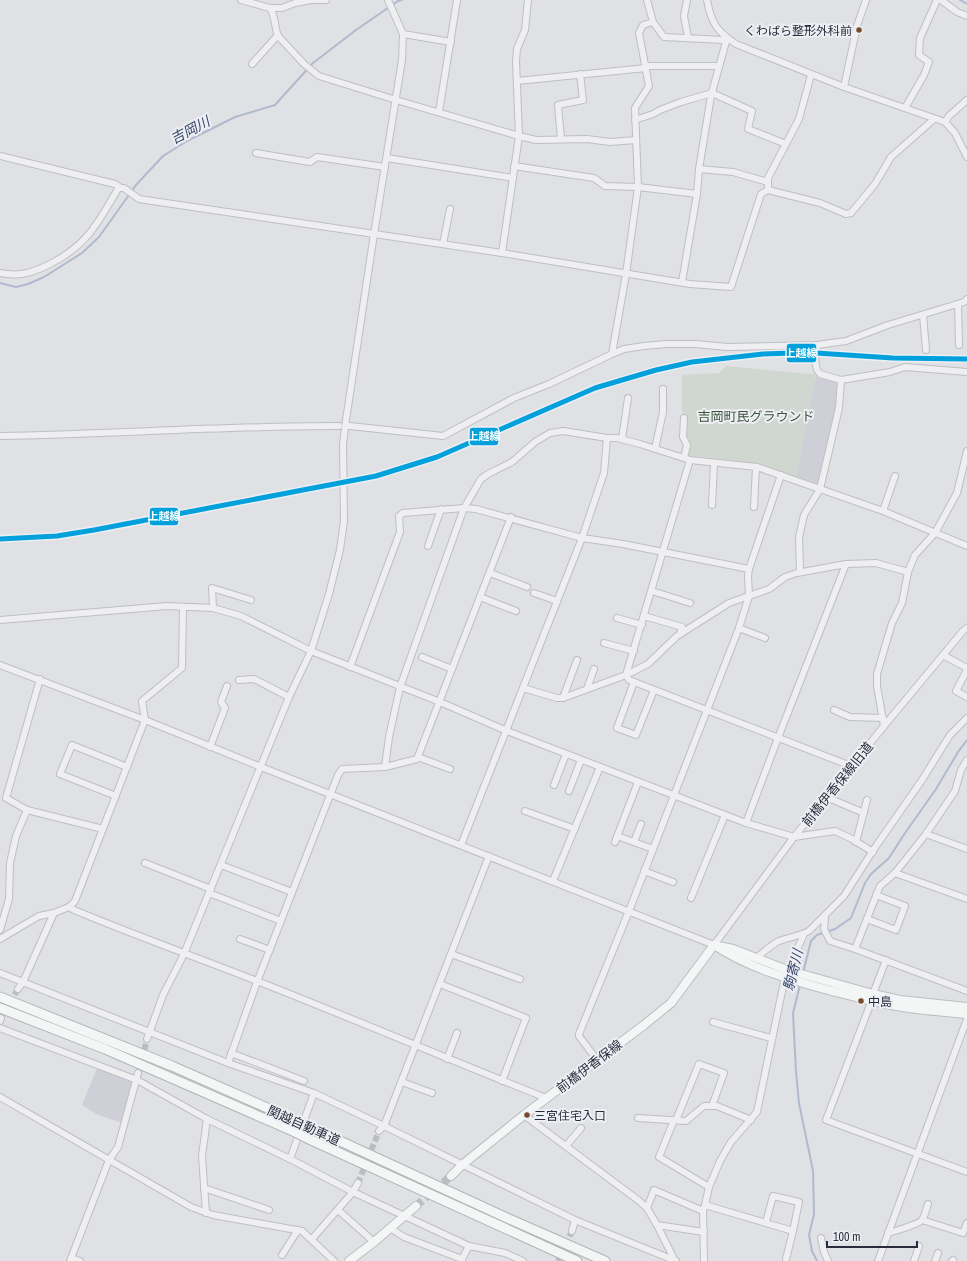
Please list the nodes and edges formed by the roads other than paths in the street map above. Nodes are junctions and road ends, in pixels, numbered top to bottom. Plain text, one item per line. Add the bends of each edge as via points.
1 (241, 0) edge
2 (326, 0) edge
3 (388, 0) edge
4 (458, 0) edge
5 (528, 0) edge
6 (647, 0) edge
7 (687, 0) edge
8 (707, 0) edge
9 (866, 0) edge
10 (937, 0) edge
11 (941, 0) edge
12 (251, 1) edge
13 (270, 8) junction
14 (967, 16) edge
15 (653, 22) junction
16 (403, 34) junction
17 (278, 35) junction
18 (688, 38) junction
19 (727, 38) junction
20 (450, 42) junction
21 (252, 64) dead end
22 (719, 66) junction
23 (646, 67) junction
24 (580, 74) junction
25 (811, 74) junction
26 (517, 81) junction
27 (844, 87) junction
28 (712, 93) junction
29 (396, 100) junction
30 (967, 100) edge
31 (904, 108) junction
32 (439, 112) junction
33 (934, 119) junction
34 (635, 120) junction
35 (945, 122) junction
36 (519, 136) junction
37 (561, 139) junction
38 (636, 140) junction
39 (786, 144) junction
40 (256, 153) dead end
41 (0, 156) edge
42 (967, 157) edge
43 (387, 158) junction
44 (514, 166) junction
45 (385, 167) junction
46 (700, 169) junction
47 (513, 178) junction
48 (768, 182) junction
49 (638, 187) junction
50 (122, 188) junction
51 (768, 190) junction
52 (697, 194) junction
53 (450, 209) dead end
54 (374, 234) junction
55 (444, 244) junction
56 (502, 253) junction
57 (0, 273) edge
58 (626, 274) junction
59 (682, 282) junction
60 (967, 299) edge
61 (958, 304) junction
62 (923, 315) junction
63 (817, 345) junction
64 (959, 345) dead end
65 (926, 350) dead end
66 (612, 354) junction
67 (967, 372) edge
68 (841, 380) junction
69 (663, 389) dead end
70 (628, 398) dead end
71 (684, 418) dead end
72 (339, 426) dead end
73 (350, 426) dead end
74 (0, 436) edge
75 (607, 438) junction
76 (622, 439) junction
77 (654, 449) junction
78 (967, 451) edge
79 (687, 459) junction
80 (714, 463) junction
81 (756, 467) junction
82 (781, 475) junction
83 (895, 476) dead end
84 (820, 489) junction
85 (712, 505) dead end
86 (754, 507) dead end
87 (464, 508) junction
88 (441, 509) junction
89 (883, 511) junction
90 (511, 517) junction
91 (935, 533) junction
92 (582, 538) junction
93 (428, 546) dead end
94 (967, 546) edge
95 (663, 553) junction
96 (846, 564) junction
97 (749, 569) junction
98 (800, 572) junction
99 (908, 572) junction
100 (490, 573) junction
101 (527, 587) dead end
102 (652, 591) junction
103 (534, 593) dead end
104 (749, 596) junction
105 (480, 597) junction
106 (251, 600) dead end
107 (557, 601) junction
108 (690, 603) dead end
109 (183, 607) junction
110 (212, 608) junction
111 (516, 611) dead end
112 (644, 616) junction
113 (617, 618) dead end
114 (0, 620) edge
115 (642, 625) junction
116 (739, 628) junction
117 (967, 628) edge
118 (680, 634) junction
119 (765, 638) dead end
120 (604, 643) dead end
121 (311, 651) junction
122 (634, 651) junction
123 (943, 655) junction
124 (422, 657) dead end
125 (577, 660) dead end
126 (0, 664) edge
127 (350, 667) junction
128 (452, 669) junction
129 (594, 669) dead end
130 (967, 669) edge
131 (626, 676) junction
132 (40, 679) junction
133 (239, 680) dead end
134 (634, 682) junction
135 (227, 686) dead end
136 (400, 687) junction
137 (523, 688) junction
138 (587, 689) junction
139 (654, 690) junction
140 (289, 696) junction
141 (967, 697) edge
142 (563, 698) junction
143 (440, 702) junction
144 (707, 710) junction
145 (834, 710) dead end
146 (882, 718) junction
147 (967, 718) edge
148 (145, 720) junction
149 (884, 726) junction
150 (507, 731) junction
151 (778, 738) junction
152 (210, 747) junction
153 (566, 754) junction
154 (418, 757) junction
155 (581, 760) junction
156 (967, 760) edge
157 (851, 766) junction
158 (127, 767) junction
159 (261, 767) junction
160 (385, 767) junction
161 (600, 767) junction
162 (450, 769) dead end
163 (638, 782) junction
164 (554, 785) dead end
165 (569, 791) dead end
166 (331, 794) junction
167 (116, 796) junction
168 (673, 796) junction
169 (826, 798) junction
170 (867, 800) dead end
171 (27, 810) junction
172 (525, 811) dead end
173 (864, 813) junction
174 (725, 815) junction
175 (746, 823) junction
176 (641, 824) dead end
177 (103, 829) junction
178 (575, 829) junction
179 (926, 834) junction
180 (794, 837) junction
181 (634, 842) junction
182 (856, 842) junction
183 (461, 845) junction
184 (653, 849) junction
185 (967, 850) edge
186 (873, 852) junction
187 (489, 856) junction
188 (145, 863) dead end
189 (221, 865) junction
190 (644, 871) junction
191 (895, 873) junction
192 (554, 881) junction
193 (672, 882) dead end
194 (210, 891) junction
195 (292, 892) junction
196 (876, 895) junction
197 (691, 898) dead end
198 (967, 899) edge
199 (69, 907) junction
200 (629, 911) junction
201 (54, 913) junction
202 (825, 917) junction
203 (866, 919) junction
204 (281, 921) junction
205 (0, 930) edge
206 (804, 934) junction
207 (0, 939) edge
208 (240, 939) dead end
209 (714, 945) junction
210 (855, 949) junction
211 (270, 950) junction
212 (184, 954) junction
213 (451, 954) junction
214 (756, 958) junction
215 (886, 960) junction
216 (0, 973) edge
217 (786, 974) junction
218 (520, 979) dead end
219 (807, 980) junction
220 (23, 982) junction
221 (257, 982) junction
222 (440, 984) junction
223 (18, 989) tunnel mouth
224 (967, 991) edge
225 (873, 994) junction
226 (0, 996) edge
227 (870, 1005) dead end
228 (967, 1007) edge
229 (0, 1008) edge
230 (967, 1014) edge
231 (713, 1022) dead end
232 (967, 1022) edge
233 (0, 1028) edge
234 (149, 1032) junction
235 (458, 1033) dead end
236 (771, 1038) junction
237 (147, 1039) tunnel mouth
238 (416, 1046) junction
239 (232, 1053) junction
240 (447, 1059) junction
241 (597, 1060) junction
242 (228, 1062) junction
243 (138, 1073) tunnel mouth
244 (137, 1080) junction
245 (502, 1080) junction
246 (304, 1081) dead end
247 (402, 1082) junction
248 (314, 1093) junction
249 (432, 1093) dead end
250 (0, 1097) edge
251 (546, 1098) junction
252 (712, 1106) junction
253 (524, 1114) junction
254 (638, 1118) dead end
255 (207, 1119) junction
256 (675, 1120) junction
257 (751, 1120) junction
258 (384, 1126) junction
259 (581, 1128) dead end
260 (379, 1131) tunnel mouth
261 (566, 1146) junction
262 (918, 1153) junction
263 (290, 1159) junction
264 (109, 1160) junction
265 (462, 1165) junction
266 (967, 1172) edge
267 (451, 1176) tunnel mouth
268 (358, 1183) tunnel mouth
269 (709, 1187) junction
270 (204, 1188) junction
271 (353, 1192) junction
272 (928, 1204) dead end
273 (416, 1206) tunnel mouth
274 (647, 1208) junction
275 (704, 1208) junction
276 (269, 1210) dead end
277 (338, 1210) junction
278 (206, 1213) junction
279 (405, 1216) junction
280 (575, 1220) junction
281 (922, 1220) junction
282 (766, 1222) junction
283 (967, 1223) edge
284 (657, 1225) junction
285 (390, 1228) junction
286 (298, 1230) junction
287 (793, 1230) junction
288 (572, 1231) tunnel mouth
289 (704, 1232) junction
290 (888, 1233) junction
291 (821, 1238) dead end
292 (312, 1239) junction
293 (374, 1242) junction
294 (468, 1246) junction
295 (919, 1246) dead end
296 (938, 1253) dead end
297 (282, 1255) dead end
298 (70, 1259) edge
299 (786, 1259) dead end
300 (462, 1260) edge
301 (80, 1261) edge
302 (334, 1261) edge
303 (349, 1261) edge
304 (523, 1261) edge
305 (577, 1261) edge
306 (605, 1261) edge
307 (676, 1261) edge
308 (704, 1261) edge
309 (828, 1261) edge
310 (878, 1261) edge
311 (914, 1261) edge
312 (935, 1261) edge

1 - 12 street
2 - 13 street via 311,0 282,8
3 - 16 street
4 - 20 street
5 - 26 street via 525,30 517,49
6 - 15 street
7 - 18 street via 684,16
8 - 19 street via 710,18
9 - 27 street via 857,26
10 - 31 street via 920,38 919,55 929,62
11 - 14 street
12 - 13 street
13 - 17 street
15 - 18 street via 664,36
15 - 23 street via 643,25 639,34
16 - 20 street
16 - 29 street
17 - 21 street
17 - 29 street via 304,64 319,76
18 - 19 street
19 - 22 street
19 - 25 street
20 - 32 street
22 - 23 street
22 - 28 street
23 - 24 street
23 - 34 street via 648,86 635,108
24 - 26 street
24 - 37 street via 583,100 558,105
25 - 27 street
25 - 39 street via 799,119
26 - 36 street
27 - 31 street
28 - 34 street
28 - 39 street via 752,111 748,129
28 - 46 street
29 - 32 street
29 - 43 street
30 - 35 street
31 - 33 street
32 - 36 street
33 - 35 street
33 - 51 street via 891,157 875,184 851,213 846,214 820,203
34 - 38 street
35 - 42 street via 955,133
36 - 37 street via 536,140
36 - 44 street
37 - 38 street via 610,142
38 - 49 street
39 - 48 street
40 - 45 street via 310,162 317,157
41 - 50 street via 115,184
43 - 45 street
43 - 47 street
44 - 47 street
44 - 49 street via 594,178 605,186
45 - 54 street
46 - 48 street via 733,172
46 - 52 street
47 - 56 street
48 - 51 street
49 - 52 street
49 - 58 street
50 - 54 street via 137,197
50 - 57 street via 96,227 68,254 38,270 24,274
51 - 59 street via 761,194 731,287
52 - 59 street
53 - 55 street
54 - 55 street
54 - 121 street via 343,444 344,521 340,550
55 - 56 street
56 - 58 street
58 - 59 street
58 - 66 street
60 - 61 street
61 - 62 street
61 - 64 street
62 - 63 street via 846,341
62 - 65 street
63 - 66 street via 728,347 666,344 638,347
63 - 68 street via 818,372
66 - 73 street via 514,398 443,436
67 - 68 street via 905,367
68 - 84 street via 839,408
69 - 77 street via 662,412
70 - 76 street
71 - 79 street via 683,437 688,445
72 - 74 street
75 - 76 street
75 - 87 street via 563,431 550,433 512,462 481,479
75 - 92 street via 604,472
76 - 77 street
77 - 79 street
78 - 91 street via 957,493
79 - 80 street
79 - 95 street
80 - 81 street
80 - 85 street
81 - 82 street
81 - 86 street
82 - 84 street
82 - 97 street
83 - 89 street
84 - 89 street
84 - 98 street via 804,515 799,537
87 - 88 street
87 - 90 street
87 - 136 street
88 - 93 street
88 - 127 street via 403,513 399,516 400,532
89 - 91 street
90 - 92 street
90 - 100 street
91 - 94 street
91 - 99 street via 915,555
92 - 95 street
92 - 107 street
95 - 97 street
95 - 102 street
96 - 98 street
96 - 99 street via 876,563
96 - 151 street
97 - 104 street
98 - 104 street via 785,577 769,589
99 - 146 street via 902,603 892,623 877,674
100 - 101 street
100 - 105 street
102 - 108 street
102 - 112 street
103 - 107 street
104 - 116 street
104 - 118 street via 729,603
105 - 111 street
105 - 128 street
106 - 110 street via 212,588
107 - 137 street
109 - 110 street
109 - 114 street via 167,606
109 - 148 street via 182,668 142,701
110 - 121 street via 241,616
112 - 115 street
112 - 118 street via 682,627
113 - 115 street
115 - 122 street
116 - 119 street
116 - 144 street
117 - 123 street, 前橋伊香保線旧道
118 - 131 street via 648,664
120 - 122 street
121 - 127 street
121 - 140 street
122 - 131 street
123 - 130 street
123 - 149 street, 前橋伊香保線旧道
124 - 128 street
125 - 142 street
126 - 132 street
127 - 136 street
128 - 143 street
129 - 138 street
130 - 141 street via 956,691
131 - 134 street
131 - 138 street
132 - 148 street
132 - 171 street via 6,798
133 - 140 street via 254,679
134 - 139 street
134 - 139 street via 617,728 636,735
135 - 152 street via 221,702 225,708
136 - 143 street
136 - 160 street
137 - 142 street
137 - 150 street
138 - 142 street
139 - 144 street
140 - 159 street
143 - 150 street
143 - 154 street
144 - 151 street
144 - 168 street
145 - 146 street via 850,716
146 - 149 street
147 - 186 street via 950,735
148 - 152 street
148 - 158 street
149 - 157 street, 前橋伊香保線旧道
150 - 153 street
150 - 183 street
151 - 157 street
151 - 175 street
152 - 159 street
153 - 155 street
153 - 164 street
154 - 160 street
154 - 162 street
155 - 161 street
155 - 165 street
156 - 179 street via 955,791
157 - 169 street, 前橋伊香保線旧道
158 - 167 street
158 - 167 street via 72,745 60,774
159 - 166 street
159 - 189 street
160 - 166 street via 342,769
161 - 163 street
161 - 178 street
163 - 168 street
163 - 181 street via 616,839
166 - 183 street
166 - 195 street
167 - 177 street
168 - 174 street
168 - 184 street
169 - 173 street
169 - 180 street, 前橋伊香保線旧道
170 - 173 street
171 - 177 street
171 - 205 street via 16,836 11,857 9,899
172 - 178 street
173 - 182 street
174 - 175 street
174 - 197 street
175 - 180 street
176 - 181 street
177 - 199 street via 75,901
178 - 192 street
179 - 185 street
179 - 191 street
180 - 182 street via 835,831
180 - 209 street, 前橋伊香保線旧道
181 - 184 street
182 - 186 street
183 - 187 street
184 - 190 street
186 - 202 street via 844,896
187 - 192 street
187 - 213 street
188 - 194 street
189 - 194 street
189 - 195 street
190 - 193 street
190 - 200 street
191 - 196 street via 880,886
191 - 198 street
192 - 200 street
194 - 204 street
194 - 212 street
195 - 204 street
196 - 203 street
196 - 203 street via 905,906 896,930
199 - 201 street
199 - 212 street
200 - 209 street
200 - 241 street via 579,1034
201 - 207 street via 39,916
201 - 220 street
202 - 206 street
202 - 210 street via 824,929 830,941
203 - 210 street
204 - 211 street
206 - 214 street via 780,941
206 - 217 street
208 - 211 street
209 - 214 main road
209 - 217 main road via 731,956
209 - 241 main road, 前橋伊香保線 via 671,1003
210 - 215 street
211 - 221 street
212 - 221 street
212 - 234 street via 163,995
213 - 218 street
213 - 222 street
214 - 217 main road
215 - 224 street
215 - 225 street
216 - 220 street
217 - 219 main road
217 - 236 street
219 - 225 main road
219 - 230 main road via 870,1001
220 - 223 street
220 - 234 street
221 - 238 street
221 - 239 street
222 - 238 street
222 - 245 street via 526,1018
225 - 228 main road via 900,1000
226 - 306 highway, 関越自動車道, bridge via 144,1054
227 - 262 street via 826,1120
229 - 305 highway, 関越自動車道, bridge via 295,1132
231 - 236 street
232 - 262 street
233 - 244 street
234 - 237 street
234 - 242 street
235 - 240 street
236 - 257 street via 757,1112
238 - 240 street
238 - 247 street
239 - 242 street
239 - 246 street
240 - 245 street
241 - 251 main road, 前橋伊香保線
242 - 248 street
243 - 244 street
244 - 255 street
244 - 264 street via 118,1147
245 - 251 street
247 - 249 street
247 - 258 street
248 - 258 street
248 - 263 street
250 - 264 street
251 - 253 main road, 前橋伊香保線
252 - 256 street via 704,1106 686,1121
252 - 256 street via 724,1074 699,1064
252 - 257 street
253 - 261 street
253 - 265 main road, 前橋伊香保線
254 - 256 street
255 - 263 street
255 - 270 street via 202,1156
256 - 269 street via 659,1157
257 - 269 street via 731,1142
258 - 260 street
258 - 265 street
259 - 261 street
261 - 274 street
262 - 266 street
262 - 290 street
263 - 271 street
264 - 278 street
264 - 298 street
265 - 267 main road, 前橋伊香保線
265 - 280 street
268 - 271 street
269 - 275 street
270 - 276 street
270 - 278 street
271 - 277 street
271 - 279 street
272 - 281 street
273 - 279 main road
274 - 275 street via 654,1190
274 - 284 street
275 - 282 street
275 - 289 street
277 - 292 street
277 - 293 street
278 - 286 street
279 - 285 main road
279 - 294 street
280 - 288 street
280 - 307 street
281 - 283 street via 963,1233
281 - 290 street
282 - 287 street
282 - 287 street via 774,1196 799,1202
284 - 289 street
284 - 307 street
285 - 293 main road
285 - 300 street via 404,1237
286 - 292 street
286 - 297 street
287 - 299 street
289 - 308 street
290 - 310 street
291 - 309 street
292 - 302 street
293 - 303 main road
294 - 300 street
294 - 304 street via 505,1253
295 - 311 street
296 - 312 street
298 - 301 street

